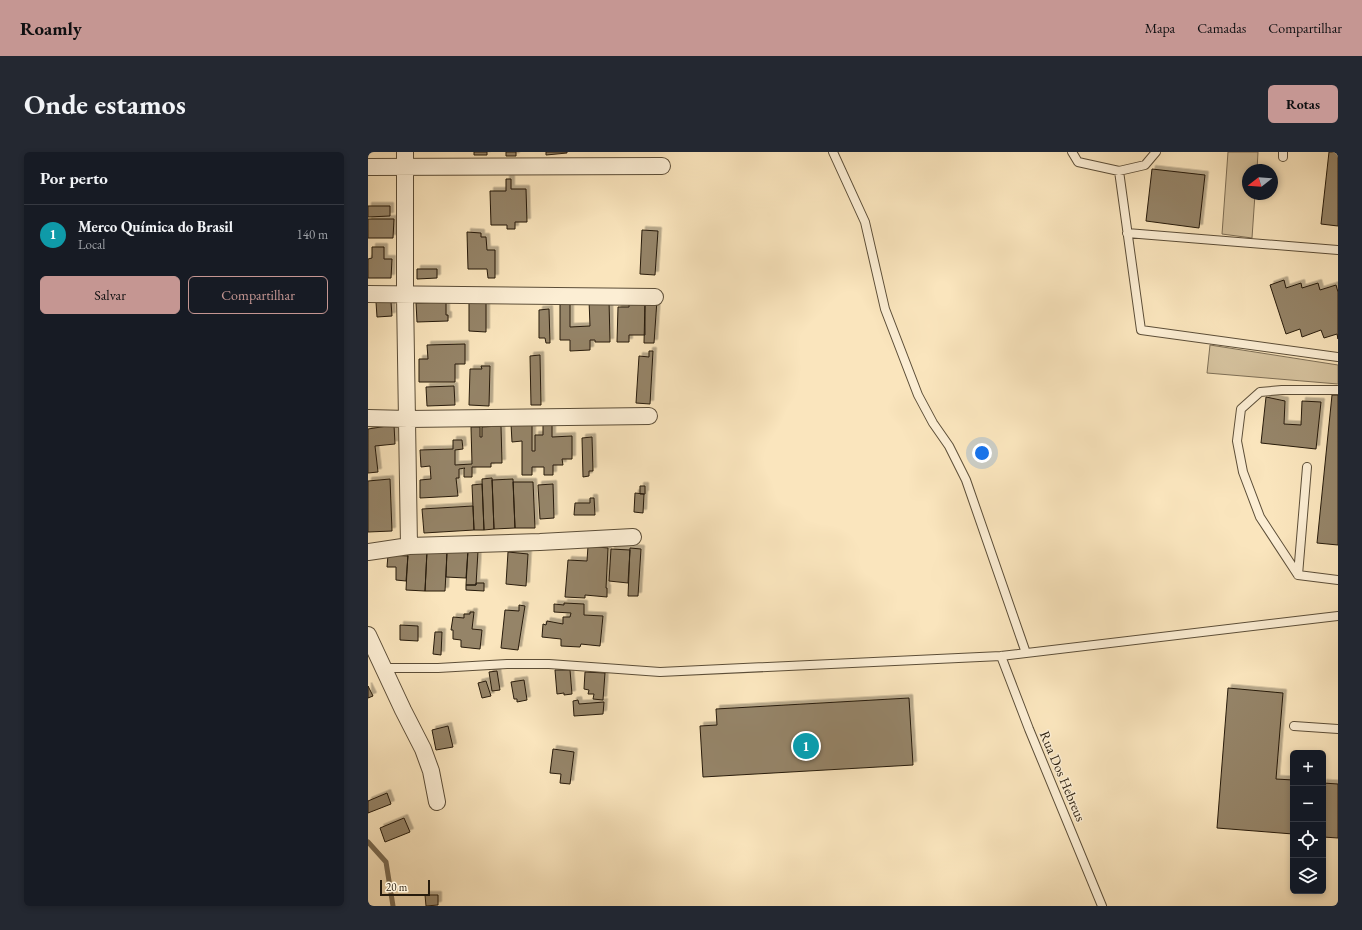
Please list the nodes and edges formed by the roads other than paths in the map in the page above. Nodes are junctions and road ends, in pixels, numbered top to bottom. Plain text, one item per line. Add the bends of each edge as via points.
1 (833, 152) edge
2 (1072, 152) edge
3 (1156, 152) edge
4 (404, 160) edge
5 (662, 166) dead end
6 (368, 167) edge
7 (1119, 171) junction
8 (1127, 232) junction
9 (1338, 250) edge
10 (368, 294) edge
11 (405, 295) junction
12 (655, 297) dead end
13 (1338, 357) edge
14 (1338, 390) edge
15 (649, 416) dead end
16 (368, 418) edge
17 (408, 419) junction
18 (1307, 467) dead end
19 (633, 537) dead end
20 (409, 546) junction
21 (368, 552) edge
22 (1298, 574) junction
23 (1338, 580) edge
24 (1338, 616) edge
25 (368, 635) edge
26 (1026, 653) junction
27 (1001, 656) junction
28 (383, 668) junction
29 (1294, 726) dead end
30 (1338, 729) edge
31 (437, 802) dead end
32 (1102, 906) edge

1 - 26 lane via 865,222 885,309 918,394 966,480
2 - 7 lane via 1078,162
3 - 7 lane via 1145,165
4 - 5 street
4 - 6 street
4 - 11 street
7 - 8 lane
8 - 9 lane
8 - 13 lane via 1141,330
10 - 11 street
11 - 12 street
11 - 17 street
14 - 22 lane via 1260,392 1241,409 1237,441 1243,472 1260,517
15 - 17 street
16 - 17 street
17 - 20 street
18 - 22 lane
19 - 20 street
20 - 21 street
22 - 23 lane
24 - 26 lane
25 - 28 street
26 - 27 lane
27 - 28 lane via 660,672 549,664
27 - 32 lane, Rua Dos Hebreus
28 - 31 street via 423,749 431,771
29 - 30 lane

